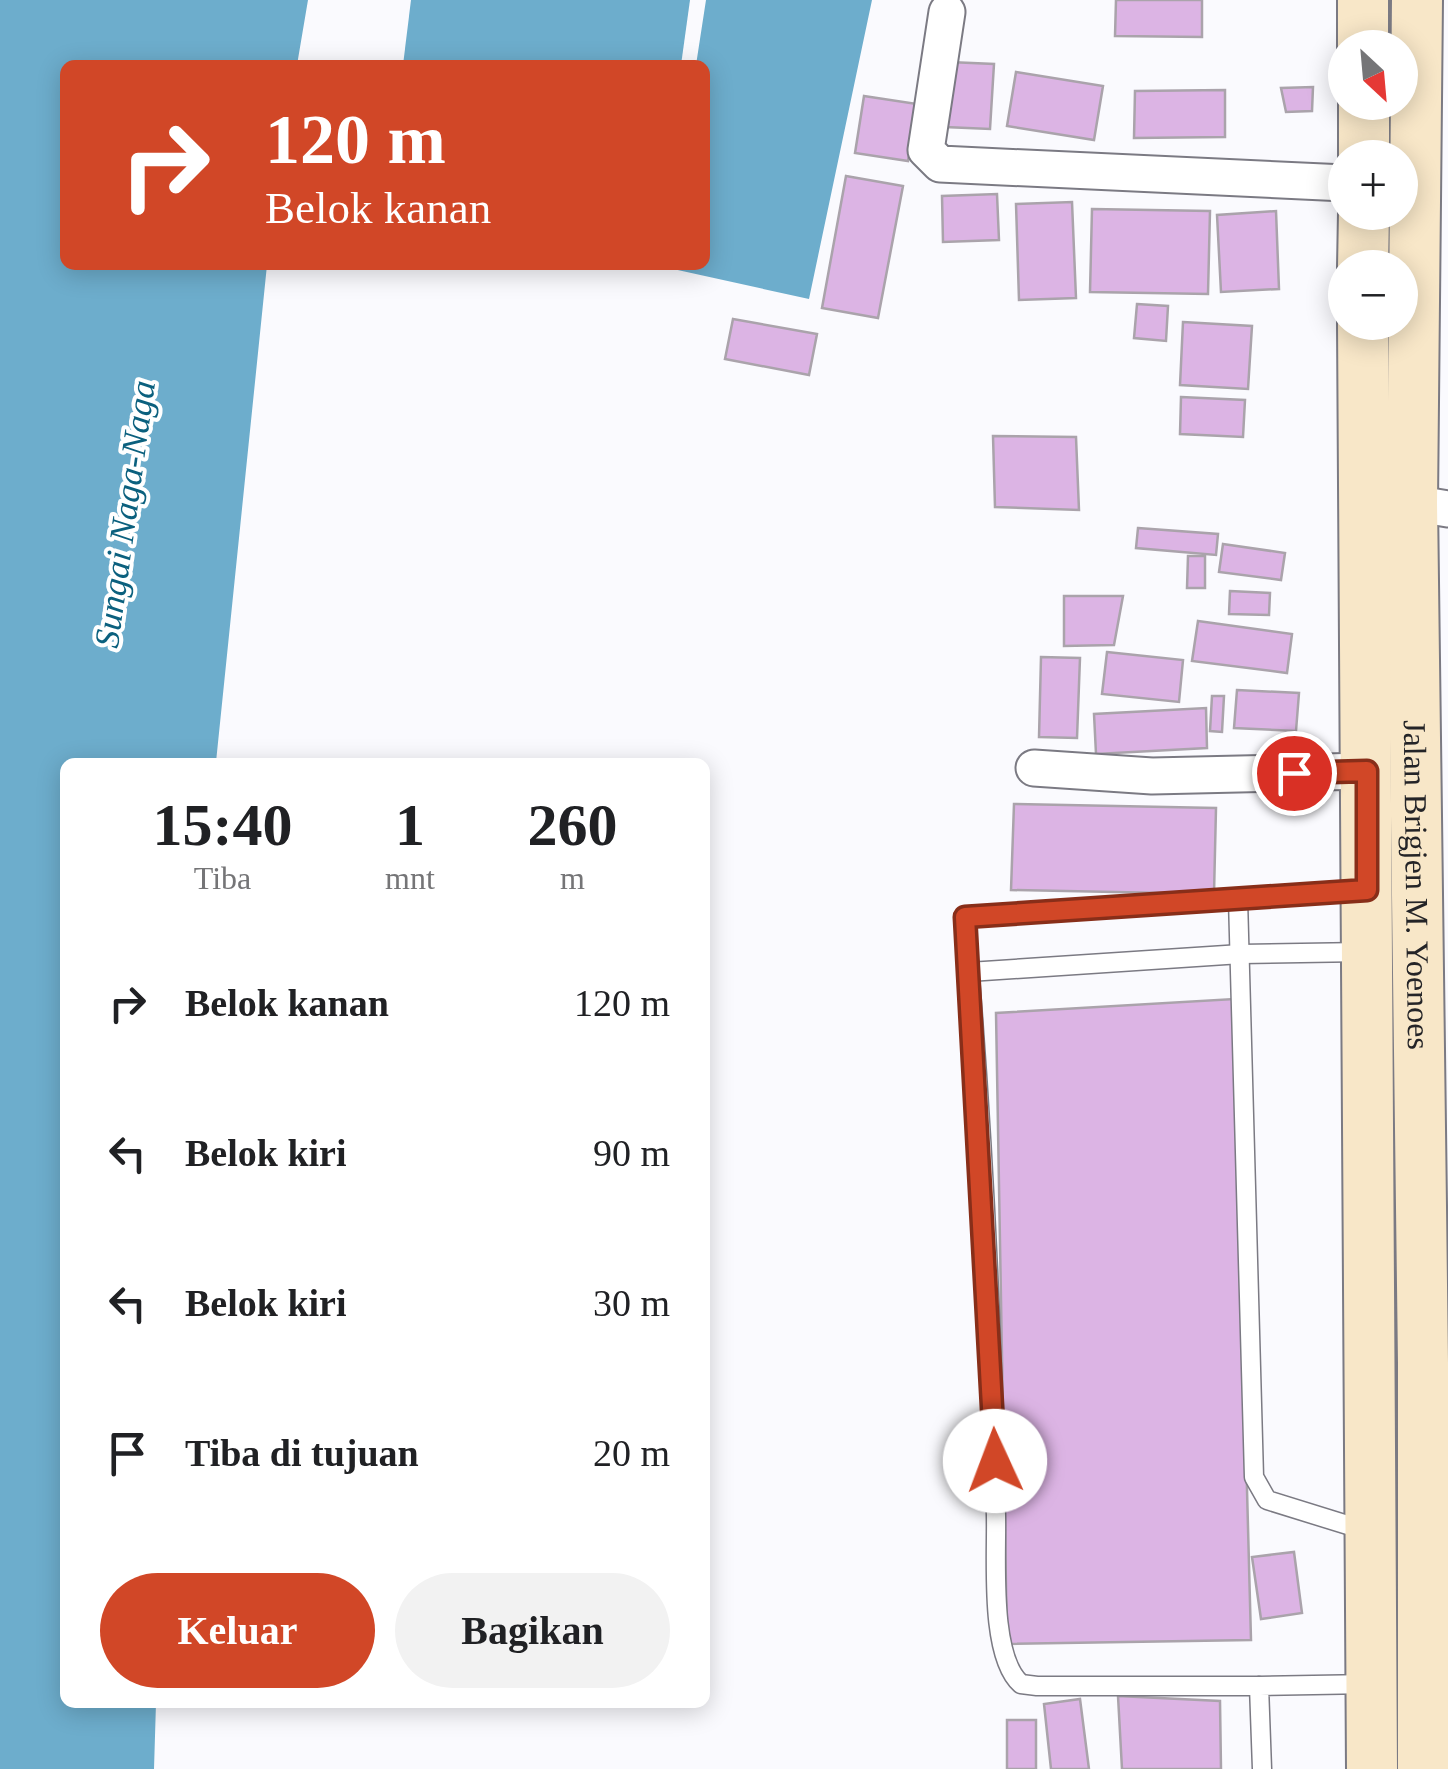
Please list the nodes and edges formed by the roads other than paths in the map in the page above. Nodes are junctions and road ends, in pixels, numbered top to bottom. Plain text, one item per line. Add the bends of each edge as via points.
1 (1363, 0) edge
2 (1416, 0) edge
3 (947, 12) dead end
4 (1363, 30) edge
5 (1328, 182) edge
6 (1364, 340) edge
7 (1430, 506) edge
8 (1034, 768) dead end
9 (1367, 771) junction
10 (1367, 890) junction
11 (1238, 899) junction
12 (1368, 952) junction
13 (1241, 954) junction
14 (969, 972) junction
15 (1368, 1131) junction
16 (1420, 1131) junction
17 (1436, 1362) edge
18 (1435, 1487) edge
19 (1368, 1531) junction
20 (1371, 1684) junction
21 (1259, 1686) junction
22 (1262, 1769) edge
23 (1372, 1769) edge
24 (1423, 1769) edge

1 - 4 main road
2 - 7 main road, Jalan Brigjen M. Yoenoes
3 - 5 street via 926,150 940,164
6 - 9 main road, Jalan Brigjen M. Yoenoes
7 - 16 main road, Jalan Brigjen M. Yoenoes
8 - 9 street via 1152,776
9 - 10 main road, Jalan Brigjen M. Yoenoes
10 - 11 lane
10 - 12 main road, Jalan Brigjen M. Yoenoes
11 - 13 lane
11 - 14 lane via 965,917
12 - 13 lane
12 - 15 main road, Jalan Brigjen M. Yoenoes
13 - 14 lane
13 - 19 lane via 1254,1477 1268,1500
14 - 21 lane via 997,1595 1006,1666 1020,1684 1038,1686
15 - 16 main road
15 - 19 main road, Jalan Brigjen M. Yoenoes
16 - 17 main road, Jalan Brigjen M. Yoenoes
17 - 18 main road, Jalan Brigjen M. Yoenoes
18 - 24 main road, Jalan Brigjen M. Yoenoes
19 - 20 main road, Jalan Brigjen M. Yoenoes
20 - 21 lane
20 - 23 main road, Jalan Brigjen M. Yoenoes
21 - 22 lane

